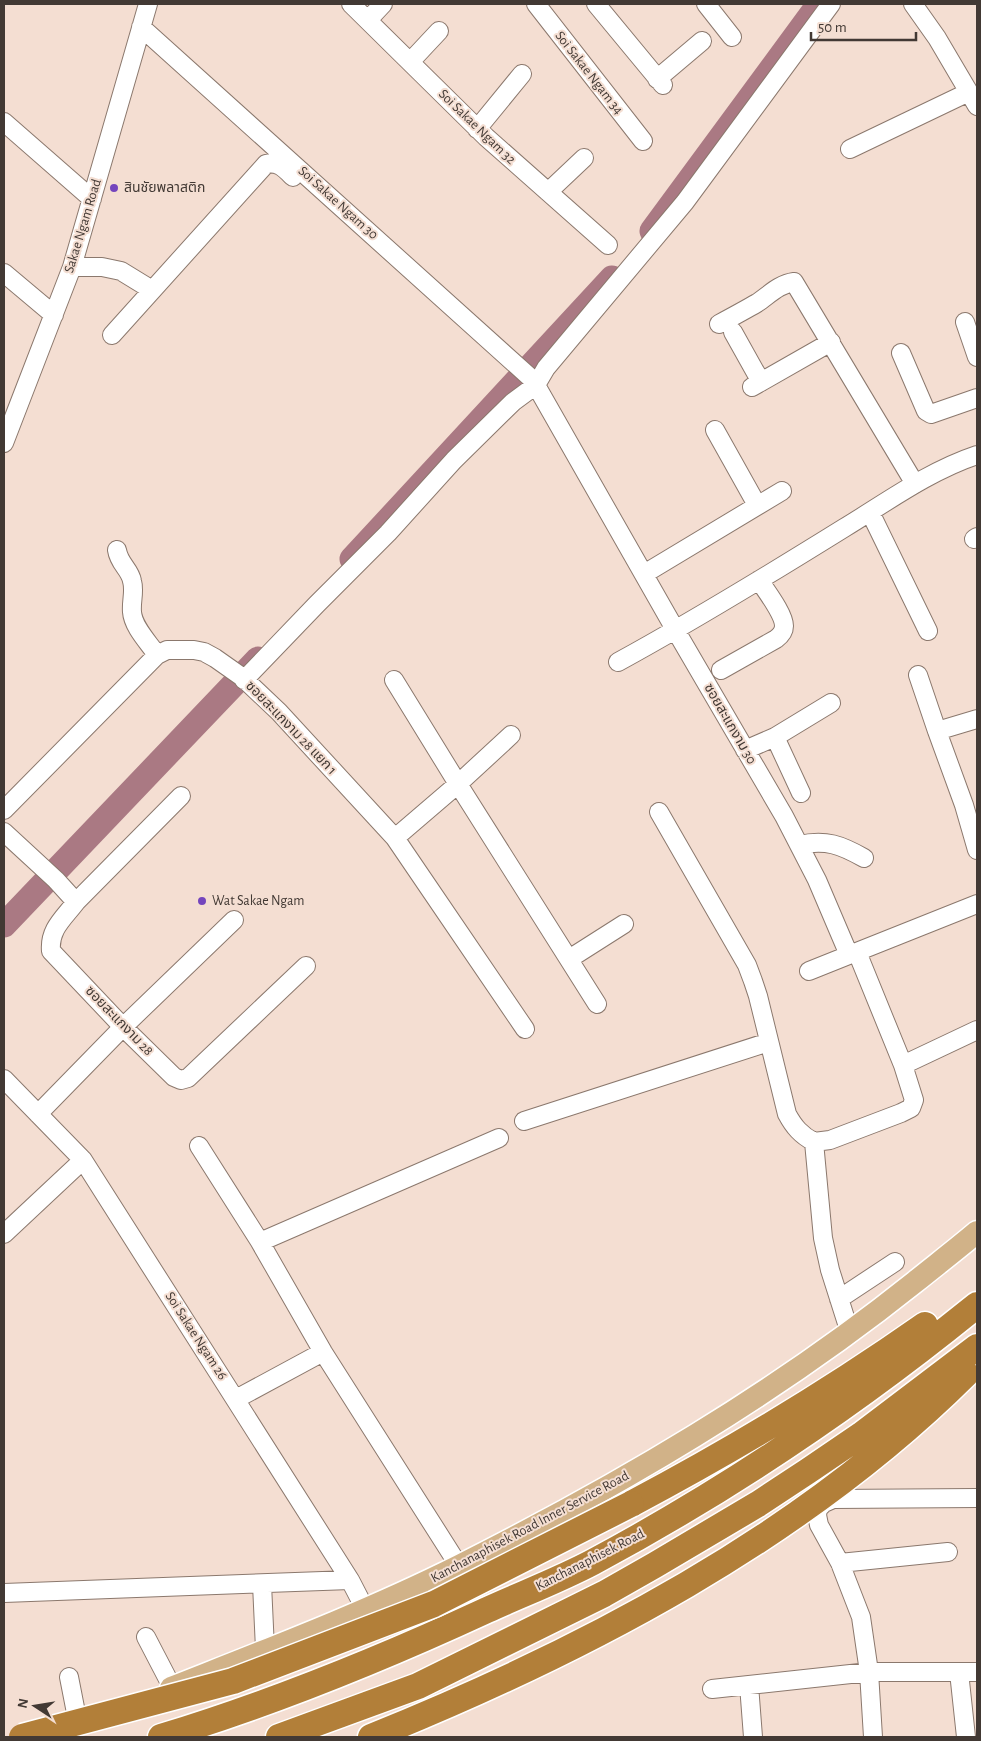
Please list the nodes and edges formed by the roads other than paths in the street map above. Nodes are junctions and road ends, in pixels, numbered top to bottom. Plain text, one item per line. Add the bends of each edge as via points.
1 (148, 4) edge
2 (351, 4) edge
3 (382, 4) edge
4 (536, 4) edge
5 (596, 4) edge
6 (706, 4) edge
7 (831, 4) edge
8 (913, 4) edge
9 (368, 20) junction
10 (142, 27) junction
11 (439, 31) dead end
12 (732, 37) dead end
13 (702, 41) dead end
14 (410, 62) junction
15 (522, 74) dead end
16 (973, 99) edge
17 (4, 122) edge
18 (477, 129) junction
19 (643, 141) dead end
20 (850, 148) dead end
21 (584, 158) dead end
22 (548, 192) junction
23 (92, 199) junction
24 (608, 245) dead end
25 (370, 246) dead end
26 (72, 267) junction
27 (4, 273) edge
28 (152, 290) junction
29 (54, 315) junction
30 (964, 322) dead end
31 (112, 335) dead end
32 (831, 342) junction
33 (901, 353) dead end
34 (977, 357) edge
35 (535, 382) junction
36 (977, 398) edge
37 (715, 430) dead end
38 (5, 436) edge
39 (977, 455) edge
40 (915, 484) junction
41 (782, 491) dead end
42 (757, 505) junction
43 (870, 512) junction
44 (117, 550) dead end
45 (644, 574) junction
46 (759, 580) junction
47 (676, 631) junction
48 (928, 631) dead end
49 (157, 655) junction
50 (618, 662) dead end
51 (721, 670) dead end
52 (918, 675) dead end
53 (243, 679) junction
54 (394, 680) dead end
55 (831, 703) dead end
56 (977, 719) edge
57 (937, 731) junction
58 (511, 735) dead end
59 (775, 737) junction
60 (745, 750) junction
61 (458, 784) junction
62 (801, 793) dead end
63 (181, 796) dead end
64 (4, 810) edge
65 (659, 812) dead end
66 (4, 832) edge
67 (395, 838) junction
68 (799, 845) junction
69 (977, 850) edge
70 (864, 858) dead end
71 (76, 902) junction
72 (977, 904) edge
73 (234, 920) dead end
74 (624, 924) dead end
75 (853, 953) junction
76 (569, 959) junction
77 (306, 966) dead end
78 (809, 971) dead end
79 (598, 1004) dead end
80 (123, 1027) junction
81 (525, 1029) dead end
82 (977, 1030) edge
83 (769, 1042) junction
84 (903, 1066) junction
85 (4, 1079) edge
86 (38, 1114) junction
87 (524, 1121) dead end
88 (499, 1138) dead end
89 (814, 1142) junction
90 (198, 1146) dead end
91 (83, 1160) junction
92 (977, 1232) edge
93 (4, 1234) edge
94 (260, 1242) junction
95 (895, 1262) dead end
96 (977, 1288) edge
97 (839, 1299) junction
98 (977, 1305) edge
99 (850, 1333) junction
100 (977, 1347) edge
101 (323, 1352) junction
102 (977, 1363) edge
103 (236, 1399) junction
104 (977, 1498) edge
105 (948, 1552) dead end
106 (840, 1563) junction
107 (458, 1566) junction
108 (350, 1580) junction
109 (262, 1584) junction
110 (4, 1593) edge
111 (365, 1609) junction
112 (146, 1637) dead end
113 (265, 1650) junction
114 (869, 1672) junction
115 (958, 1672) junction
116 (977, 1672) edge
117 (68, 1677) dead end
118 (749, 1685) junction
119 (172, 1687) junction
120 (712, 1689) dead end
121 (78, 1723) junction
122 (22, 1737) edge
123 (36, 1737) edge
124 (161, 1737) edge
125 (279, 1737) edge
126 (371, 1737) edge
127 (753, 1737) edge
128 (874, 1737) edge
129 (966, 1737) edge

1 - 10 street, Sakae Ngam Road
2 - 9 street, Soi Sakae Ngam 32
3 - 9 street
4 - 19 street, Soi Sakae Ngam 34
5 - 13 street via 660,82
6 - 12 street
7 - 35 street via 685,202
8 - 16 street
9 - 14 street, Soi Sakae Ngam 32
10 - 23 street, Sakae Ngam Road
10 - 35 street, Soi Sakae Ngam 30
11 - 14 street
14 - 18 street, Soi Sakae Ngam 32
15 - 18 street
16 - 20 street
17 - 23 street
18 - 22 street, Soi Sakae Ngam 32
21 - 22 street
22 - 24 street, Soi Sakae Ngam 32
23 - 26 street, Sakae Ngam Road
25 - 28 street via 279,164 266,164
26 - 28 street via 121,270
26 - 29 street, Sakae Ngam Road
27 - 29 street
28 - 31 street
29 - 38 street, Sakae Ngam Road
30 - 34 street
32 - 32 street via 794,282 778,288 726,328 756,384
32 - 40 street
33 - 36 street via 926,411 931,414
35 - 45 street, ซอยสะแกงาม 30
35 - 53 street via 454,460 388,533
37 - 42 street
39 - 40 street
40 - 43 street
41 - 42 street
42 - 45 street
43 - 46 street
43 - 48 street
44 - 49 street via 118,560 132,579 132,612
45 - 47 street, ซอยสะแกงาม 30
46 - 47 street
46 - 51 street via 782,616 784,626 781,634
47 - 50 street
47 - 60 street, ซอยสะแกงาม 30
49 - 53 street, ซอยสะแกงาม 28 แยก 1 via 167,650 204,652
49 - 64 street
52 - 57 street
53 - 67 street, ซอยสะแกงาม 28 แยก 1 via 279,712
54 - 61 street
55 - 59 street
56 - 57 street
57 - 69 street
58 - 61 street
59 - 60 street
59 - 62 street
60 - 68 street, ซอยสะแกงาม 30
61 - 67 street
61 - 76 street
63 - 71 street, ซอยสะแกงาม 28
65 - 83 street via 747,966
66 - 71 street
67 - 81 street, ซอยสะแกงาม 28 แยก 1
68 - 70 street via 832,844
68 - 75 street, ซอยสะแกงาม 30
71 - 80 street, ซอยสะแกงาม 28 via 52,932 51,951
72 - 75 street
73 - 80 street
74 - 76 street
75 - 78 street
75 - 84 street, ซอยสะแกงาม 30
76 - 79 street
77 - 80 street, ซอยสะแกงาม 28 via 188,1078 174,1077
80 - 86 street
82 - 84 street
83 - 87 street
83 - 89 street via 787,1114 802,1135
84 - 89 street, ซอยสะแกงาม 30 via 914,1100 911,1108 830,1140
85 - 86 street, Soi Sakae Ngam 26
86 - 91 street, Soi Sakae Ngam 26
88 - 94 street
89 - 97 street via 823,1238
90 - 94 street
91 - 93 street
91 - 103 street, Soi Sakae Ngam 26
92 - 99 main road, Kanchanaphisek Road Inner Service Road
94 - 101 street
95 - 97 street
96 - 122 highway, bridge via 855,1373 764,1430 631,1504 434,1604 233,1681
97 - 99 street
98 - 124 highway, Kanchanaphisek Road via 897,1368 791,1442 591,1563 401,1650 221,1719
99 - 107 main road, Kanchanaphisek Road Inner Service Road via 741,1408 629,1476
100 - 125 highway via 808,1471 750,1509 604,1594 418,1686
101 - 103 street
101 - 107 street
102 - 126 highway via 909,1427 850,1474 718,1565 621,1621 533,1666
103 - 108 street, Soi Sakae Ngam 26
104 - 106 street via 833,1499 824,1503 818,1509 819,1525
105 - 106 street
106 - 114 street via 861,1617
107 - 111 main road, Kanchanaphisek Road Inner Service Road
108 - 109 street
108 - 111 street, Soi Sakae Ngam 26
109 - 110 street
109 - 113 street
111 - 113 main road, Kanchanaphisek Road Inner Service Road
112 - 119 street
113 - 119 main road, Kanchanaphisek Road Inner Service Road
114 - 115 street
114 - 118 street
114 - 128 street
115 - 116 street
115 - 129 street
117 - 121 street
118 - 120 street
118 - 127 street
119 - 121 main road, Kanchanaphisek Road Inner Service Road
121 - 123 main road, Kanchanaphisek Road Inner Service Road

